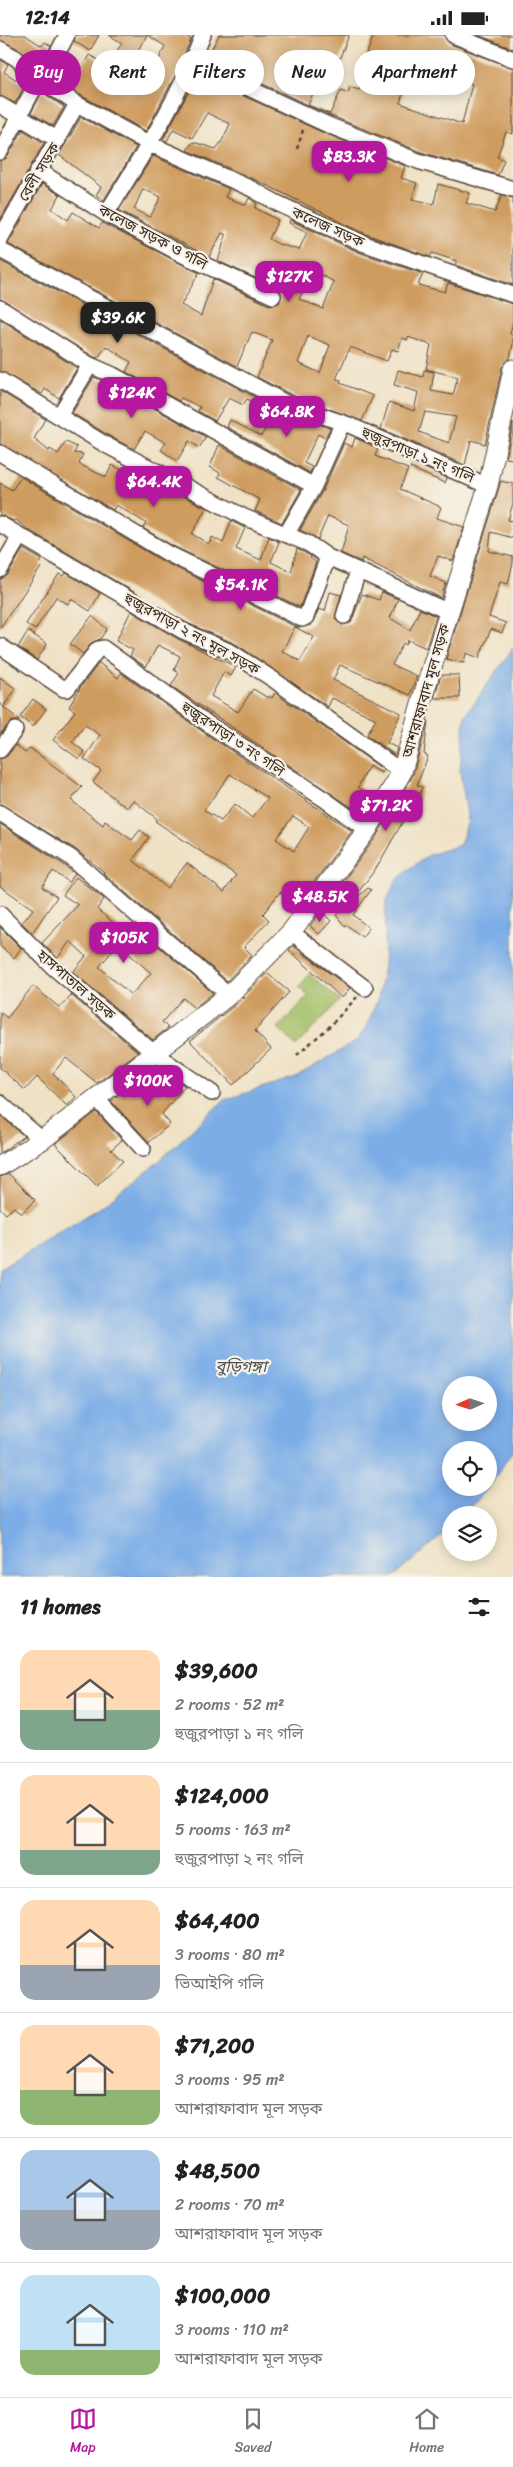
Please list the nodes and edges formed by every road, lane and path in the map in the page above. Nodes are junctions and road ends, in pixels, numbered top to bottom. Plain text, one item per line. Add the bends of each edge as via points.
1 (67, 35) edge
2 (203, 35) edge
3 (453, 35) edge
4 (0, 49) edge
5 (58, 50) edge
6 (197, 50) edge
7 (15, 57) edge
8 (513, 59) edge
9 (32, 95) edge
10 (64, 95) edge
11 (176, 95) edge
12 (264, 95) edge
13 (77, 104) junction
14 (0, 105) edge
15 (308, 116) junction
16 (19, 117) junction
17 (58, 140) junction
18 (150, 144) junction
19 (297, 149) dead end
20 (0, 151) edge
21 (38, 170) junction
22 (513, 189) edge
23 (106, 214) junction
24 (0, 239) edge
25 (0, 250) edge
26 (513, 295) edge
27 (273, 296) dead end
28 (0, 308) edge
29 (90, 365) junction
30 (513, 369) edge
31 (0, 380) edge
32 (59, 416) junction
33 (342, 424) junction
34 (0, 453) edge
35 (314, 486) junction
36 (488, 486) junction
37 (0, 524) edge
38 (286, 535) junction
39 (20, 536) junction
40 (328, 557) junction
41 (0, 569) edge
42 (358, 571) junction
43 (449, 612) junction
44 (344, 616) dead end
45 (0, 646) edge
46 (15, 730) dead end
47 (0, 750) edge
48 (402, 772) junction
49 (0, 813) edge
50 (367, 831) junction
51 (0, 914) edge
52 (291, 932) junction
53 (366, 987) joint
54 (229, 995) junction
55 (155, 1054) junction
56 (297, 1055) dead end
57 (212, 1093) dead end
58 (95, 1097) junction
59 (0, 1103) edge
60 (42, 1140) junction
61 (144, 1149) dead end
62 (0, 1166) edge

1 - 5 street
2 - 6 street
3 - 8 street
4 - 7 street
9 - 16 street
10 - 13 street
11 - 18 street
12 - 15 street
13 - 17 street, বেলী সড়ক
13 - 18 street, কলেজ সড়ক
14 - 16 street
15 - 19 path
15 - 22 street via 418,161
16 - 17 street
16 - 20 street
17 - 21 street, বেলী সড়ক
18 - 23 street
18 - 26 street, কলেজ সড়ক via 362,243
21 - 23 street, কলেজ সড়ক ও গলি
21 - 24 street, বেলী সড়ক
23 - 27 street, কলেজ সড়ক ও গলি via 185,256
25 - 33 street, হুজুরপাড়া ১ নং গলি via 288,404
28 - 29 street
29 - 32 street
29 - 35 street
30 - 36 street, আশরাফাবাদ মূল সড়ক
31 - 32 street
32 - 38 street via 106,445 236,513
33 - 35 street
33 - 36 street, হুজুরপাড়া ১ নং গলি
34 - 40 street via 169,554 302,619 306,617
35 - 38 street
36 - 43 street, আশরাফাবাদ মূল সড়ক
37 - 39 street, হুজুরপাড়া ২ নং মূল সড়ক
38 - 40 street via 309,544
39 - 41 street
39 - 48 street, হুজুরপাড়া ২ নং মূল সড়ক via 183,631 231,652
40 - 42 street
42 - 43 street
42 - 44 street
43 - 48 street, আশরাফাবাদ মূল সড়ক
45 - 50 street, হুজুরপাড়া ৩ নং গলি via 64,689 102,648
46 - 47 street
48 - 50 street, আশরাফাবাদ মূল সড়ক
49 - 54 street via 70,857
50 - 52 street, আশরাফাবাদ মূল সড়ক
51 - 55 street, হাসপাতাল সড়ক via 53,967
52 - 53 street
52 - 54 street, আশরাফাবাদ মূল সড়ক
53 - 56 path via 330,1026
54 - 55 street, আশরাফাবাদ মূল সড়ক
55 - 57 street, হাসপাতাল সড়ক
55 - 58 street, আশরাফাবাদ মূল সড়ক
58 - 60 street, আশরাফাবাদ মূল সড়ক
58 - 61 street
59 - 60 street
60 - 62 street, আশরাফাবাদ মূল সড়ক

